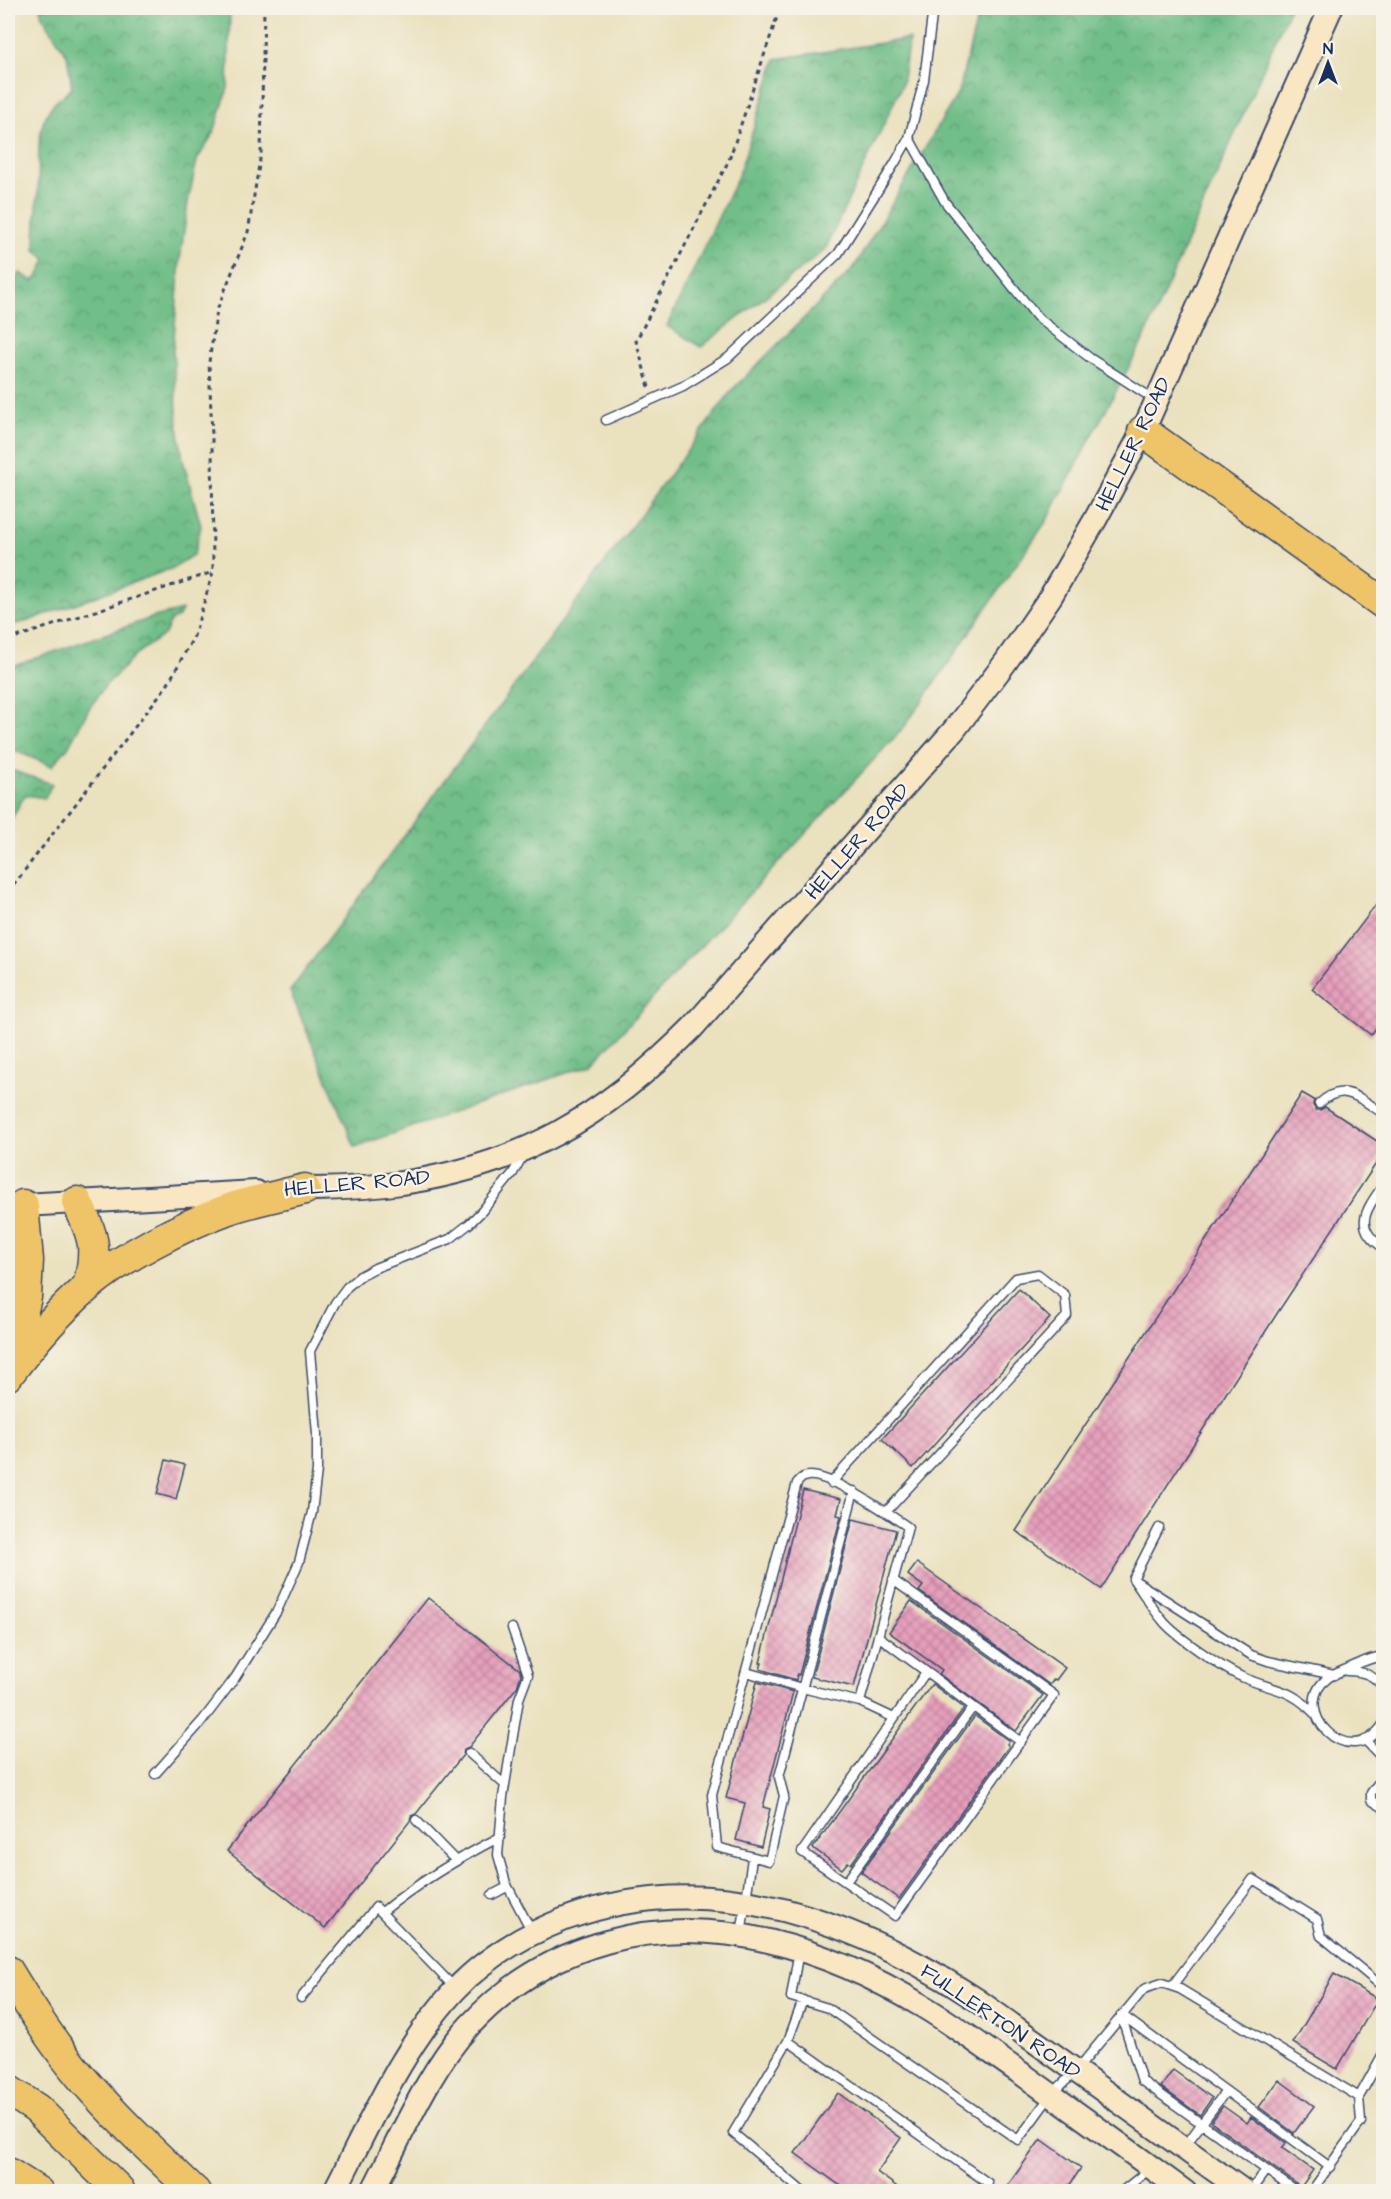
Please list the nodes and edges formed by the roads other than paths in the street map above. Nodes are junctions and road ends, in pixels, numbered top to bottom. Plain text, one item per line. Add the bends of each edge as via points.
1 (933, 8) edge
2 (1331, 8) edge
3 (909, 138) junction
4 (1156, 401) junction
5 (606, 420) dead end
6 (1143, 431) junction
7 (1383, 604) edge
8 (1319, 1104) dead end
9 (1383, 1114) edge
10 (522, 1151) junction
11 (1383, 1184) edge
12 (305, 1189) junction
13 (77, 1202) junction
14 (23, 1205) joint
15 (1383, 1248) edge
16 (88, 1286) junction
17 (8, 1375) edge
18 (831, 1483) junction
19 (854, 1491) junction
20 (886, 1512) junction
21 (1159, 1528) dead end
22 (1133, 1579) junction
23 (894, 1580) junction
24 (512, 1628) dead end
25 (878, 1636) junction
26 (1383, 1656) edge
27 (1344, 1670) junction
28 (746, 1672) junction
29 (926, 1672) junction
30 (1334, 1675) junction
31 (802, 1688) junction
32 (1383, 1690) edge
33 (860, 1702) junction
34 (973, 1707) junction
35 (1316, 1714) junction
36 (894, 1718) junction
37 (1383, 1723) edge
38 (1377, 1734) junction
39 (1365, 1740) junction
40 (1383, 1741) edge
41 (1021, 1742) junction
42 (470, 1753) dead end
43 (1383, 1760) edge
44 (155, 1774) dead end
45 (1383, 1775) edge
46 (505, 1785) junction
47 (1383, 1808) edge
48 (416, 1820) dead end
49 (500, 1837) junction
50 (752, 1858) junction
51 (455, 1860) junction
52 (846, 1882) junction
53 (507, 1887) junction
54 (492, 1895) dead end
55 (746, 1901) junction
56 (382, 1912) junction
57 (532, 1933) junction
58 (741, 1935) junction
59 (799, 1950) junction
60 (8, 1971) edge
61 (1172, 1986) junction
62 (1383, 1988) edge
63 (456, 1989) junction
64 (301, 1998) dead end
65 (803, 2000) junction
66 (1121, 2015) junction
67 (788, 2041) junction
68 (1383, 2052) edge
69 (1380, 2064) edge
70 (1076, 2071) junction
71 (8, 2090) edge
72 (1226, 2091) junction
73 (1051, 2095) junction
74 (1359, 2097) junction
75 (8, 2115) edge
76 (1202, 2123) junction
77 (1183, 2148) junction
78 (1330, 2167) junction
79 (1152, 2168) junction
80 (1266, 2170) junction
81 (8, 2173) edge
82 (988, 2183) dead end
83 (800, 2190) edge
84 (120, 2191) edge
85 (1184, 2191) edge
86 (38, 2192) edge
87 (195, 2192) edge
88 (334, 2192) edge
89 (372, 2192) edge
90 (1120, 2192) edge
91 (1245, 2192) edge
92 (1250, 2192) edge
93 (1297, 2192) edge
94 (1311, 2192) edge

1 - 3 lane via 924,80
2 - 4 main road, HELLER ROAD
3 - 4 lane via 945,202 1037,317
3 - 5 lane via 838,254 728,358 683,386
4 - 6 main road, HELLER ROAD
6 - 7 highway
6 - 10 main road, HELLER ROAD via 1051,596 954,730 907,785 659,1061 614,1098 565,1130
8 - 9 lane via 1328,1095 1345,1092
10 - 12 main road, HELLER ROAD via 463,1172 393,1185
10 - 44 lane via 513,1173 469,1224 450,1239 367,1272 335,1302 310,1351 317,1470 312,1512 299,1562 277,1611 235,1678
11 - 15 lane via 1365,1216 1366,1232
12 - 13 main road, HELLER ROAD
12 - 16 highway via 227,1210 182,1228
13 - 14 main road, HELLER ROAD
13 - 16 highway via 94,1248
14 - 17 highway via 28,1260 26,1298
16 - 17 highway via 56,1316
18 - 19 lane
18 - 20 lane via 1016,1278 1038,1274 1065,1295 1067,1316
18 - 28 lane via 812,1476 797,1483
19 - 20 lane
19 - 31 lane
20 - 23 lane via 908,1527
21 - 22 lane
22 - 30 lane via 1251,1655
22 - 35 lane via 1164,1623 1179,1635 1228,1670 1289,1693
23 - 25 lane
23 - 41 lane via 1054,1695
24 - 46 lane via 528,1675 519,1699
25 - 29 lane
25 - 33 lane
26 - 27 lane
27 - 30 lane
27 - 32 lane via 1363,1671 1379,1682
28 - 31 lane
28 - 50 lane via 712,1795 717,1847
29 - 34 lane
29 - 36 lane
30 - 35 lane via 1316,1695
31 - 33 lane
31 - 50 lane via 779,1778 784,1796 769,1861
33 - 36 lane
34 - 41 lane
34 - 52 lane
35 - 39 lane via 1324,1731 1340,1742
36 - 52 lane via 802,1852
37 - 38 lane
38 - 39 lane
38 - 40 lane
39 - 43 lane
41 - 52 lane via 895,1916
42 - 46 lane
45 - 47 lane via 1371,1793 1371,1800
46 - 49 lane
48 - 51 lane
49 - 51 lane
49 - 53 lane via 498,1855
50 - 55 lane
51 - 56 lane
53 - 54 lane
53 - 57 lane
55 - 57 main road, FULLERTON ROAD via 676,1896 629,1902 581,1914
55 - 58 lane
55 - 70 main road, FULLERTON ROAD via 811,1917 903,1957 977,2000
56 - 63 lane
56 - 64 lane via 376,1907
57 - 63 main road, FULLERTON ROAD via 493,1957
58 - 59 main road, FULLERTON ROAD
58 - 89 main road, FULLERTON ROAD via 669,1931 616,1939 554,1960 516,1983 455,2043
59 - 65 lane via 791,1997
59 - 73 main road, FULLERTON ROAD via 850,1969 923,2006
60 - 87 highway via 42,2026 81,2077
61 - 62 lane via 1253,1879 1317,1919 1321,1936
61 - 66 lane via 1162,1983 1144,1989
61 - 74 lane
63 - 88 main road, FULLERTON ROAD via 411,2048
65 - 67 lane
65 - 73 lane via 828,2008 1018,2140
66 - 70 lane
66 - 72 lane
66 - 76 lane via 1142,2081
67 - 82 lane
67 - 83 lane via 733,2133
68 - 69 lane
69 - 74 lane
70 - 73 lane
70 - 77 main road, FULLERTON ROAD
71 - 84 highway via 37,2109
72 - 76 lane
72 - 78 lane
73 - 79 main road, FULLERTON ROAD
74 - 78 lane via 1361,2122
75 - 84 highway
76 - 77 lane
76 - 80 lane
77 - 91 main road, FULLERTON ROAD
78 - 94 lane
79 - 85 main road, FULLERTON ROAD
79 - 90 lane
80 - 92 lane
80 - 93 lane
81 - 86 highway

